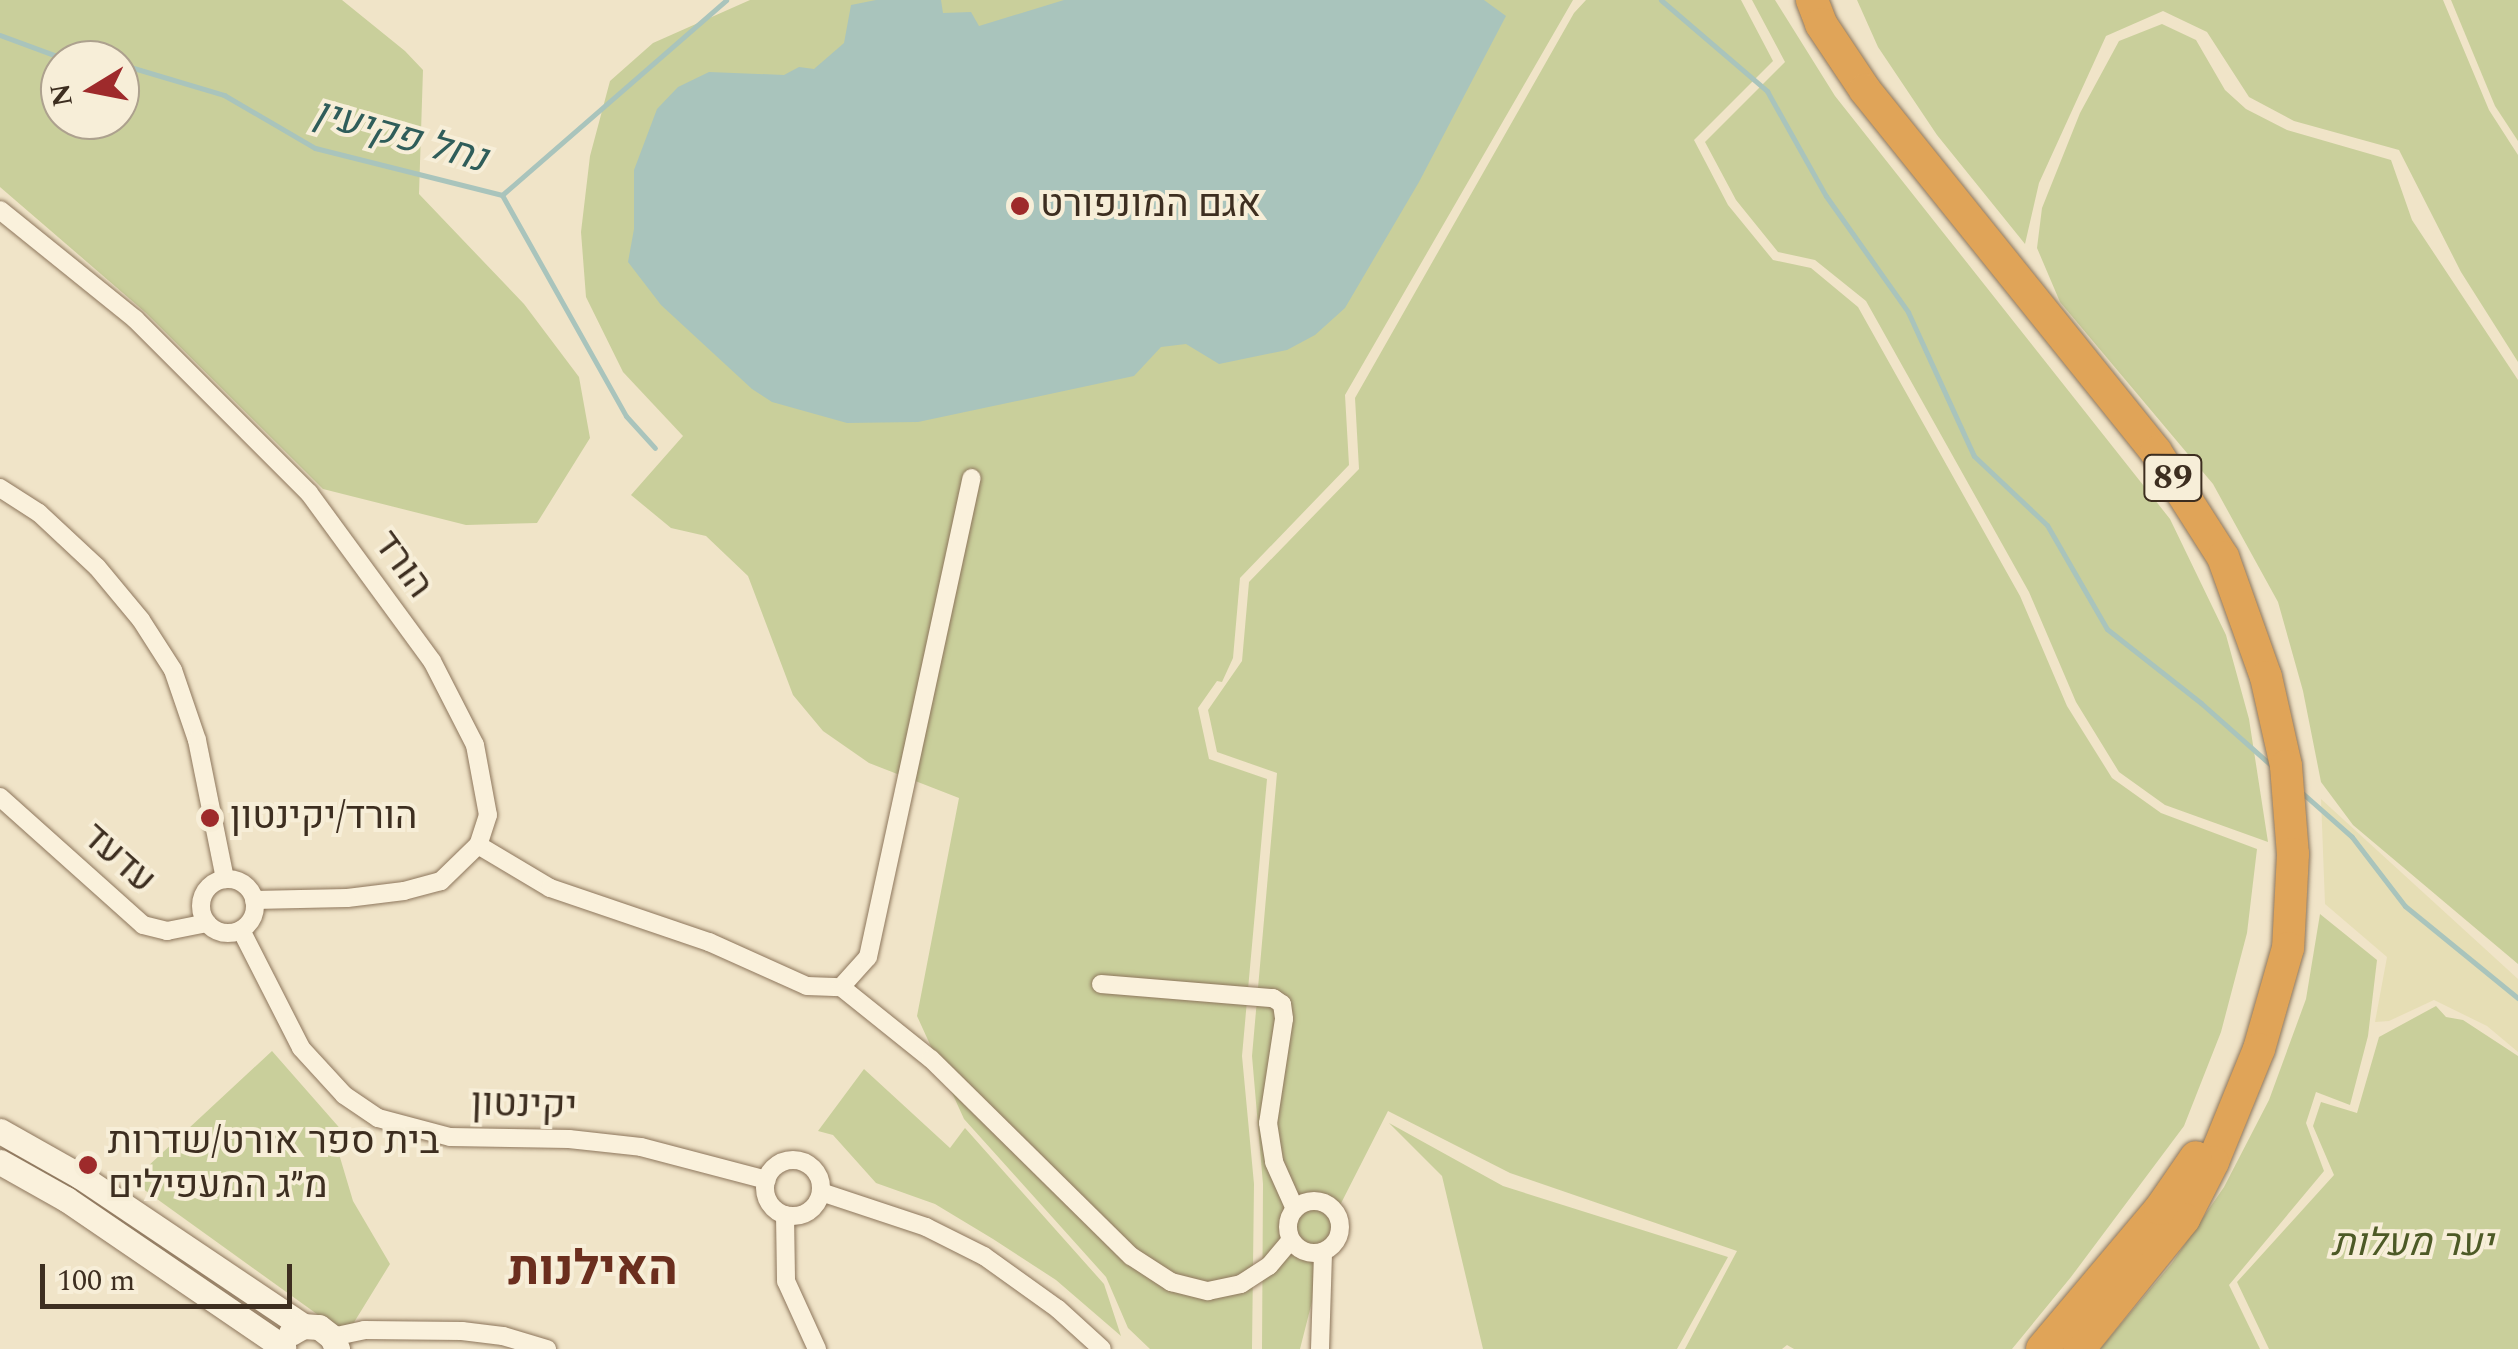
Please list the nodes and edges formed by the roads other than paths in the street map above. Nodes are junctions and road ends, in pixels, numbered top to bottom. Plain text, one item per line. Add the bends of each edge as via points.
1 (1812, 0) edge
2 (0, 210) edge
3 (972, 478) dead end
4 (0, 488) edge
5 (0, 797) edge
6 (478, 845) junction
7 (224, 879) junction
8 (254, 900) junction
9 (208, 923) junction
10 (241, 930) junction
11 (1101, 984) dead end
12 (841, 987) junction
13 (2259, 1049) junction
14 (0, 1131) edge
15 (0, 1162) edge
16 (767, 1180) junction
17 (821, 1192) junction
18 (1295, 1209) junction
19 (785, 1214) junction
20 (1291, 1240) junction
21 (1323, 1252) junction
22 (303, 1326) junction
23 (334, 1343) edge
24 (283, 1348) edge
25 (547, 1349) edge
26 (817, 1349) edge
27 (1102, 1349) edge
28 (1320, 1349) edge
29 (2042, 1349) edge
30 (2079, 1349) edge

1 - 13 highway, 89 via 1866,90 2156,452 2223,557 2266,676 2286,766 2293,854 2288,948
2 - 6 street, הורד via 136,319 308,494 432,661 475,746 488,815
3 - 12 street via 868,957
4 - 7 street via 97,567 173,670 197,740
5 - 9 street, עדעד via 143,924 167,932
6 - 8 street via 441,881 404,891
6 - 12 street via 550,888 709,942 807,986
7 - 8 street via 243,884
7 - 9 street via 203,896
8 - 10 street via 251,920
9 - 10 street via 226,933
10 - 16 street, יקינטון via 300,1048 344,1095 378,1118 450,1137 580,1140 669,1152
11 - 18 street via 1282,1004 1268,1123 1274,1162
12 - 20 street via 920,1049 1131,1256 1161,1277 1190,1288 1225,1289 1256,1276
13 - 29 highway, 89 via 2160,1209
13 - 30 highway, 89 via 2184,1219
14 - 22 main road via 80,1176
15 - 24 main road via 66,1199
16 - 17 street via 780,1164 802,1162 818,1175
16 - 19 street via 769,1201
17 - 19 street via 810,1210
17 - 27 street via 970,1248 1036,1291
18 - 20 street via 1288,1223
18 - 21 street via 1314,1201 1335,1211 1340,1235
19 - 26 street via 786,1281
20 - 21 street via 1306,1252
21 - 28 street
22 - 23 main road via 319,1327
22 - 24 main road
23 - 25 street via 364,1330 462,1331

